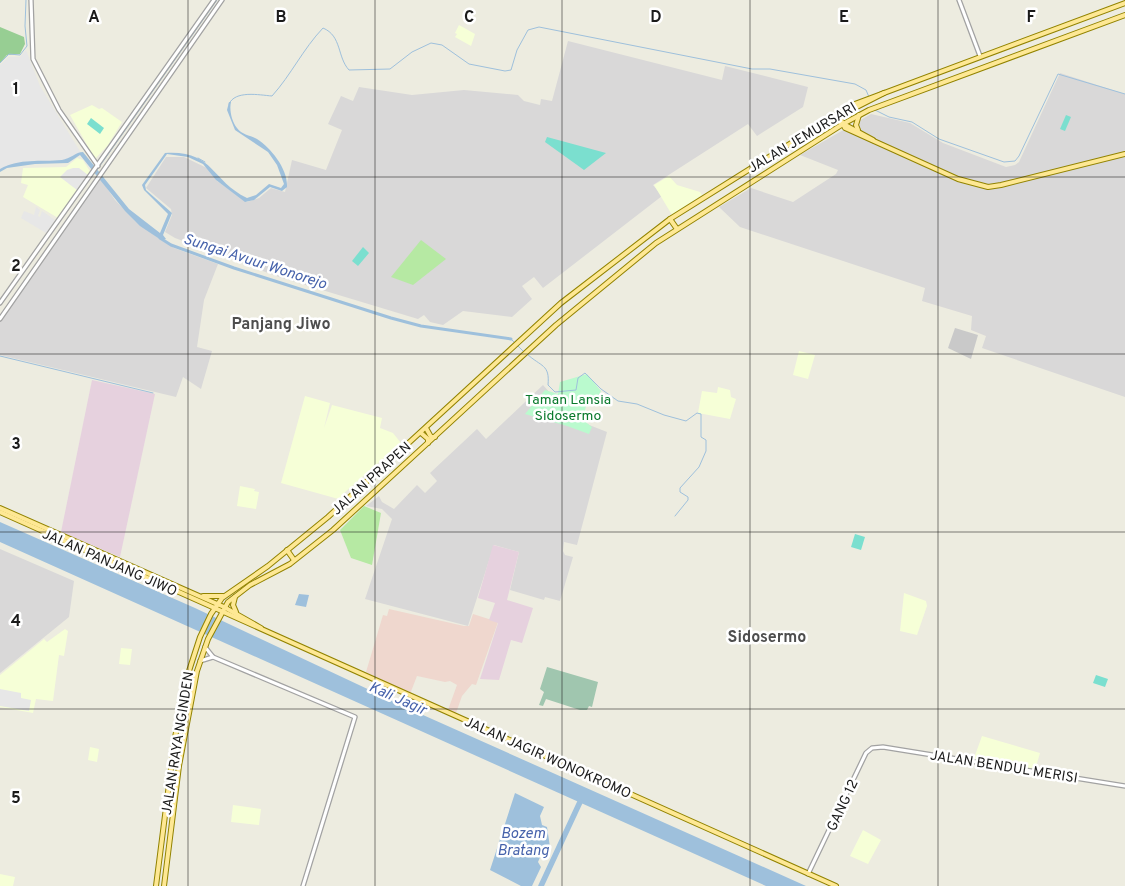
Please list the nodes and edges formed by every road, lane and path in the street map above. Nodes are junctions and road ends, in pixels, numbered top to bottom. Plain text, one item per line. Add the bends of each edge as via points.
1 (31, 0) edge
2 (214, 0) edge
3 (222, 0) edge
4 (959, 0) edge
5 (1125, 3) edge
6 (1125, 15) edge
7 (197, 30) junction
8 (980, 56) junction
9 (868, 100) junction
10 (859, 115) junction
11 (843, 124) junction
12 (810, 130) junction
13 (858, 131) junction
14 (874, 140) junction
15 (1125, 154) edge
16 (97, 167) junction
17 (670, 219) junction
18 (677, 229) junction
19 (41, 245) junction
20 (48, 249) junction
21 (37, 250) junction
22 (44, 255) junction
23 (0, 303) edge
24 (1, 317) edge
25 (518, 342) joint
26 (528, 350) joint
27 (424, 432) junction
28 (431, 439) junction
29 (0, 508) edge
30 (0, 512) edge
31 (39, 527) junction
32 (46, 530) junction
33 (287, 552) junction
34 (293, 559) junction
35 (196, 595) junction
36 (224, 596) junction
37 (236, 596) junction
38 (217, 605) junction
39 (224, 607) junction
40 (214, 609) junction
41 (221, 612) junction
42 (237, 614) junction
43 (260, 628) junction
44 (205, 647) junction
45 (213, 657) junction
46 (199, 661) junction
47 (883, 747) joint
48 (1125, 786) edge
49 (168, 793) junction
50 (175, 794) junction
51 (808, 874) junction
52 (156, 886) edge
53 (164, 886) edge
54 (303, 886) edge
55 (836, 886) edge

1 - 16 street via 33,59 59,110
2 - 7 street
3 - 7 street
4 - 8 street
5 - 8 main road
6 - 10 main road, JALAN JEMURSARI
7 - 16 street
7 - 20 street
8 - 9 main road
9 - 11 main road via 845,112 841,118
9 - 12 main road, JALAN JEMURSARI via 838,112
10 - 11 main road, JALAN JEMURSARI
10 - 13 main road
11 - 12 main road via 832,121
11 - 13 main road
11 - 14 main road via 848,130
11 - 18 main road, JALAN JEMURSARI
12 - 17 main road, JALAN JEMURSARI
13 - 14 main road
14 - 15 main road via 972,183 991,186
16 - 19 street
17 - 18 main road
17 - 25 main road, JALAN JEMURSARI via 561,303
18 - 26 main road, JALAN JEMURSARI via 620,271
19 - 20 street
19 - 21 street
20 - 22 street
21 - 22 street
21 - 23 street
22 - 24 street
25 - 27 main road, JALAN PRAPEN
26 - 28 main road, JALAN PRAPEN
27 - 28 main road
27 - 33 main road, JALAN PRAPEN
28 - 34 main road, JALAN PRAPEN via 372,496
29 - 31 main road, JALAN PANJANG JIWO
30 - 31 main road, JALAN PANJANG JIWO
31 - 32 main road, JALAN PANJANG JIWO
32 - 35 main road, JALAN PANJANG JIWO
32 - 40 main road, JALAN PANJANG JIWO
33 - 34 main road
33 - 36 main road, JALAN PRAPEN
34 - 37 main road, JALAN PRAPEN
35 - 36 main road
35 - 38 main road, JALAN PANJANG JIWO
36 - 38 main road, JALAN PRAPEN
37 - 39 main road, JALAN PRAPEN
37 - 42 main road via 233,605
38 - 39 main road, JALAN JAGIR WONOKROMO
38 - 40 main road, JALAN RAYA NGINDEN
39 - 41 main road, JALAN RAYA NGINDEN
39 - 42 main road, JALAN JAGIR WONOKROMO
40 - 41 main road, JALAN PANJANG JIWO
40 - 49 main road, JALAN RAYA NGINDEN via 189,668
41 - 43 main road, JALAN JAGIR WONOKROMO
41 - 44 main road, JALAN RAYA NGINDEN
42 - 43 main road, JALAN JAGIR WONOKROMO
43 - 51 main road, JALAN JAGIR WONOKROMO
44 - 45 street
44 - 46 main road, JALAN RAYA NGINDEN
45 - 46 street
45 - 54 street via 354,717
46 - 50 main road, JALAN RAYA NGINDEN
47 - 48 street, JALAN BENDUL MERISI
47 - 51 street, GANG 12 via 872,748 866,753
49 - 50 main road
49 - 52 main road, JALAN RAYA NGINDEN
50 - 53 main road, JALAN RAYA NGINDEN
51 - 55 main road, JALAN JAGIR WONOKROMO

